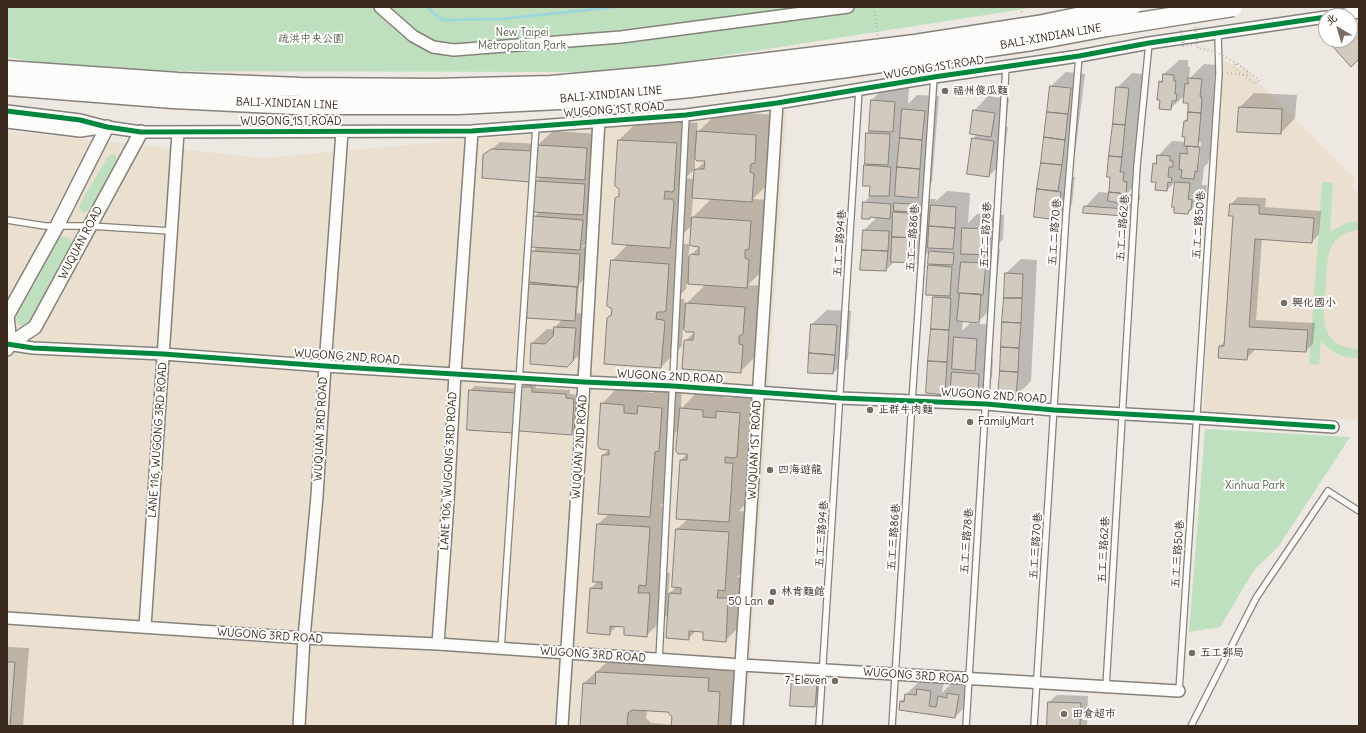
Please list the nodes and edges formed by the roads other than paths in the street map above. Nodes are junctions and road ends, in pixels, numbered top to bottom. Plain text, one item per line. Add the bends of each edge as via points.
1 (380, 7) edge
2 (848, 7) edge
3 (1132, 7) edge
4 (1233, 7) edge
5 (1318, 18) edge
6 (1218, 34) junction
7 (1148, 43) junction
8 (1079, 56) junction
9 (1006, 67) junction
10 (7, 70) edge
11 (934, 77) junction
12 (7, 86) edge
13 (859, 89) junction
14 (777, 103) junction
15 (7, 111) edge
16 (686, 115) junction
17 (598, 120) junction
18 (7, 122) edge
19 (107, 126) junction
20 (536, 126) junction
21 (472, 131) junction
22 (141, 132) junction
23 (178, 132) junction
24 (342, 132) junction
25 (7, 220) edge
26 (57, 226) junction
27 (90, 226) junction
28 (171, 231) junction
29 (8, 346) edge
30 (163, 354) junction
31 (324, 366) junction
32 (455, 374) junction
33 (520, 378) junction
34 (584, 382) junction
35 (673, 386) junction
36 (758, 393) junction
37 (840, 398) junction
38 (912, 401) junction
39 (986, 404) junction
40 (1054, 410) junction
41 (1122, 414) junction
42 (1197, 418) junction
43 (1333, 427) dead end
44 (1359, 511) edge
45 (7, 618) edge
46 (145, 627) junction
47 (304, 638) junction
48 (438, 644) junction
49 (502, 649) junction
50 (567, 653) junction
51 (659, 660) junction
52 (742, 666) junction
53 (823, 670) junction
54 (895, 674) junction
55 (969, 680) junction
56 (1037, 683) junction
57 (1106, 687) junction
58 (1179, 691) joint
59 (299, 726) edge
60 (562, 726) edge
61 (737, 726) edge
62 (819, 726) edge
63 (892, 726) edge
64 (966, 726) edge
65 (1034, 726) edge
66 (1191, 726) edge

1 - 2 street via 413,36 433,47 454,50 622,37
3 - 10 highway, BALI-XINDIAN LINE, bridge via 915,44 662,75 551,85 435,88 301,87 178,82
4 - 12 highway, BALI-XINDIAN LINE, bridge via 1032,41 847,68 580,99 458,105 302,105 173,99
5 - 6 street, WUGONG 1ST ROAD
6 - 7 street, WUGONG 1ST ROAD
6 - 42 lane, 五工二路50巷 via 1219,73
7 - 8 street, WUGONG 1ST ROAD
7 - 41 lane, 五工二路62巷 via 1137,166
8 - 9 street, WUGONG 1ST ROAD
8 - 40 lane, 五工二路70巷
9 - 11 street, WUGONG 1ST ROAD
9 - 39 lane, 五工二路78巷
11 - 13 street, WUGONG 1ST ROAD
11 - 38 lane, 五工二路86巷
13 - 14 street, WUGONG 1ST ROAD
13 - 37 lane, 五工二路94巷
14 - 16 street, WUGONG 1ST ROAD
14 - 36 street, WUQUAN 1ST ROAD
15 - 19 street, WUGONG 1ST ROAD
16 - 17 street, WUGONG 1ST ROAD
16 - 35 lane
17 - 20 street, WUGONG 1ST ROAD
17 - 34 street, WUQUAN 2ND ROAD
18 - 19 street, WUGONG 1ST ROAD via 80,131
19 - 22 street, WUGONG 1ST ROAD
19 - 26 street
20 - 21 street, WUGONG 1ST ROAD
20 - 33 lane
21 - 24 street, WUGONG 1ST ROAD
21 - 32 street, LANE 106, WUGONG 3RD ROAD
22 - 23 street, WUGONG 1ST ROAD
22 - 27 street, WUQUAN ROAD
23 - 24 street, WUGONG 1ST ROAD
23 - 28 street, LANE 116, WUGONG 3RD ROAD
24 - 31 street, WUQUAN 3RD ROAD
25 - 26 lane
26 - 27 lane
26 - 29 street via 7,316
27 - 28 lane
27 - 29 street, WUQUAN ROAD via 35,327
28 - 30 street, LANE 116, WUGONG 3RD ROAD
29 - 30 street, WUGONG 2ND ROAD
30 - 31 street, WUGONG 2ND ROAD
30 - 46 street, LANE 116, WUGONG 3RD ROAD
31 - 32 street, WUGONG 2ND ROAD
31 - 47 street, WUQUAN 3RD ROAD via 317,496
32 - 33 street, WUGONG 2ND ROAD
32 - 48 street, LANE 106, WUGONG 3RD ROAD
33 - 34 street, WUGONG 2ND ROAD
33 - 49 lane
34 - 35 street, WUGONG 2ND ROAD
34 - 50 street, WUQUAN 2ND ROAD
35 - 36 street, WUGONG 2ND ROAD
35 - 51 lane
36 - 37 street, WUGONG 2ND ROAD
36 - 52 street, WUQUAN 1ST ROAD
37 - 38 street, WUGONG 2ND ROAD
37 - 53 lane, 五工三路94巷
38 - 39 street, WUGONG 2ND ROAD
38 - 54 lane, 五工三路86巷
39 - 40 street, WUGONG 2ND ROAD
39 - 55 lane, 五工三路78巷
40 - 41 street, WUGONG 2ND ROAD
40 - 56 lane, 五工三路70巷
41 - 42 street, WUGONG 2ND ROAD
41 - 57 lane, 五工三路62巷
42 - 43 street, WUGONG 2ND ROAD
42 - 58 lane, 五工三路50巷
44 - 66 lane via 1328,491 1256,598
45 - 46 street, WUGONG 3RD ROAD
46 - 47 street, WUGONG 3RD ROAD
47 - 48 street, WUGONG 3RD ROAD
47 - 59 street, WUQUAN 3RD ROAD
48 - 49 street, WUGONG 3RD ROAD
49 - 50 street, WUGONG 3RD ROAD
50 - 51 street, WUGONG 3RD ROAD
50 - 60 street, WUQUAN 2ND ROAD
51 - 52 street, WUGONG 3RD ROAD
52 - 53 street, WUGONG 3RD ROAD
52 - 61 street, WUQUAN 1ST ROAD
53 - 54 street, WUGONG 3RD ROAD
53 - 62 lane, 五工三路94巷
54 - 55 street, WUGONG 3RD ROAD
54 - 63 lane, 五工三路86巷
55 - 56 street, WUGONG 3RD ROAD
55 - 64 lane, 五工三路78巷
56 - 57 street, WUGONG 3RD ROAD
56 - 65 lane, 五工三路70巷
57 - 58 street, WUGONG 3RD ROAD

